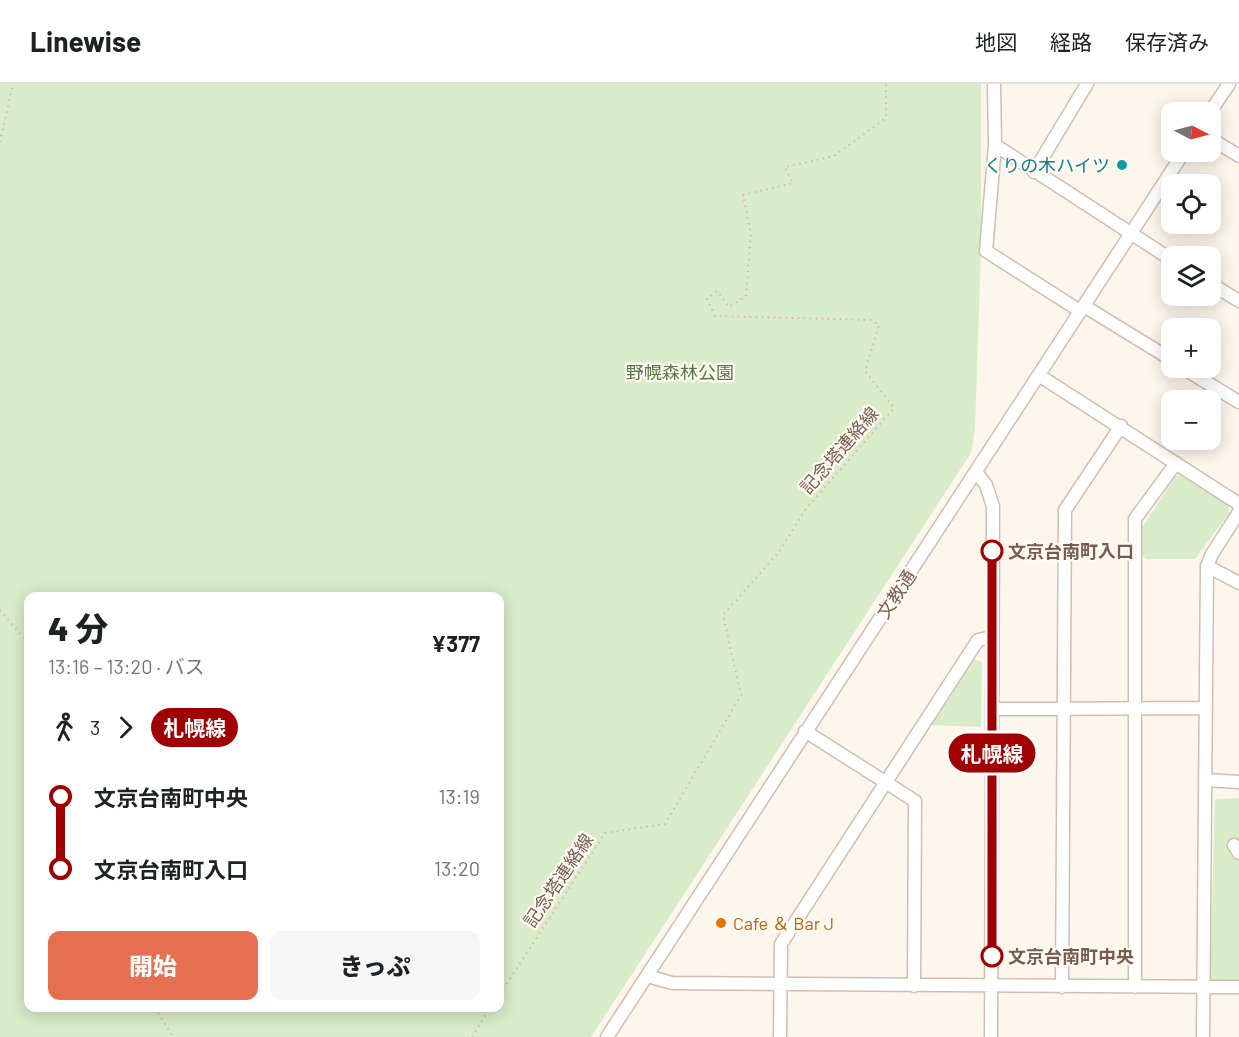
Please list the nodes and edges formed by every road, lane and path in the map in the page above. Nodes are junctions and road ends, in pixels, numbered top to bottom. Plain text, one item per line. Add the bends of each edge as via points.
1 (13, 84) edge
2 (886, 84) edge
3 (994, 84) edge
4 (1087, 84) edge
5 (1228, 84) edge
6 (1216, 102) edge
7 (0, 142) edge
8 (995, 145) junction
9 (1221, 145) edge
10 (1239, 156) edge
11 (1178, 162) edge
12 (1034, 172) junction
13 (1131, 235) junction
14 (1161, 253) edge
15 (1221, 290) edge
16 (1239, 301) edge
17 (1082, 309) junction
18 (1161, 354) edge
19 (1040, 376) junction
20 (1199, 378) edge
21 (1239, 402) edge
22 (1121, 426) junction
23 (1176, 463) junction
24 (977, 473) junction
25 (1239, 504) edge
26 (1239, 512) edge
27 (1207, 566) junction
28 (1239, 583) edge
29 (0, 610) edge
30 (24, 637) edge
31 (992, 637) junction
32 (1133, 708) junction
33 (1204, 708) junction
34 (992, 709) junction
35 (1062, 709) junction
36 (805, 731) junction
37 (1205, 780) junction
38 (886, 782) junction
39 (1239, 782) edge
40 (646, 976) junction
41 (781, 985) junction
42 (914, 986) junction
43 (1203, 986) junction
44 (991, 987) junction
45 (1062, 987) junction
46 (1135, 987) junction
47 (1239, 987) edge
48 (504, 988) edge
49 (157, 1012) edge
50 (488, 1012) edge
51 (173, 1037) edge
52 (472, 1037) edge
53 (608, 1037) edge
54 (780, 1037) edge
55 (991, 1037) edge
56 (1203, 1037) edge

1 - 7 path
2 - 48 path, 記念塔連絡線 via 886,118 834,156 785,167 793,183 743,195 751,234 746,296 729,307 717,291 707,299 715,315 871,320 879,325 865,371 894,408 805,510 779,552 723,615 741,695 665,824 605,833
3 - 8 street
4 - 12 street
5 - 6 street
8 - 12 street
8 - 17 street via 986,251
9 - 10 street
11 - 13 street, 文教通
12 - 13 street
13 - 14 street
13 - 17 street, 文教通
15 - 16 street
17 - 18 street
17 - 19 street, 文教通
19 - 22 street
19 - 24 street, 文教通
20 - 21 street
22 - 23 street
22 - 35 street via 1065,510
23 - 25 street
23 - 32 street via 1135,519
24 - 31 street via 993,506
24 - 36 street, 文教通
26 - 27 street
27 - 28 street
27 - 33 street
29 - 30 path
31 - 34 street
31 - 38 street via 978,640
32 - 33 street
32 - 35 street
32 - 46 street
33 - 37 street
34 - 35 street
34 - 44 street
35 - 45 street
36 - 38 street
36 - 40 street, 文教通
37 - 39 street
37 - 43 street
38 - 41 street via 781,944
38 - 42 street via 915,801
40 - 41 street via 672,983
40 - 53 street, 文教通
41 - 42 street
41 - 54 street
42 - 44 street
43 - 46 street
43 - 47 street
43 - 56 street
44 - 45 street
44 - 55 street
45 - 46 street
49 - 51 path
50 - 52 path

